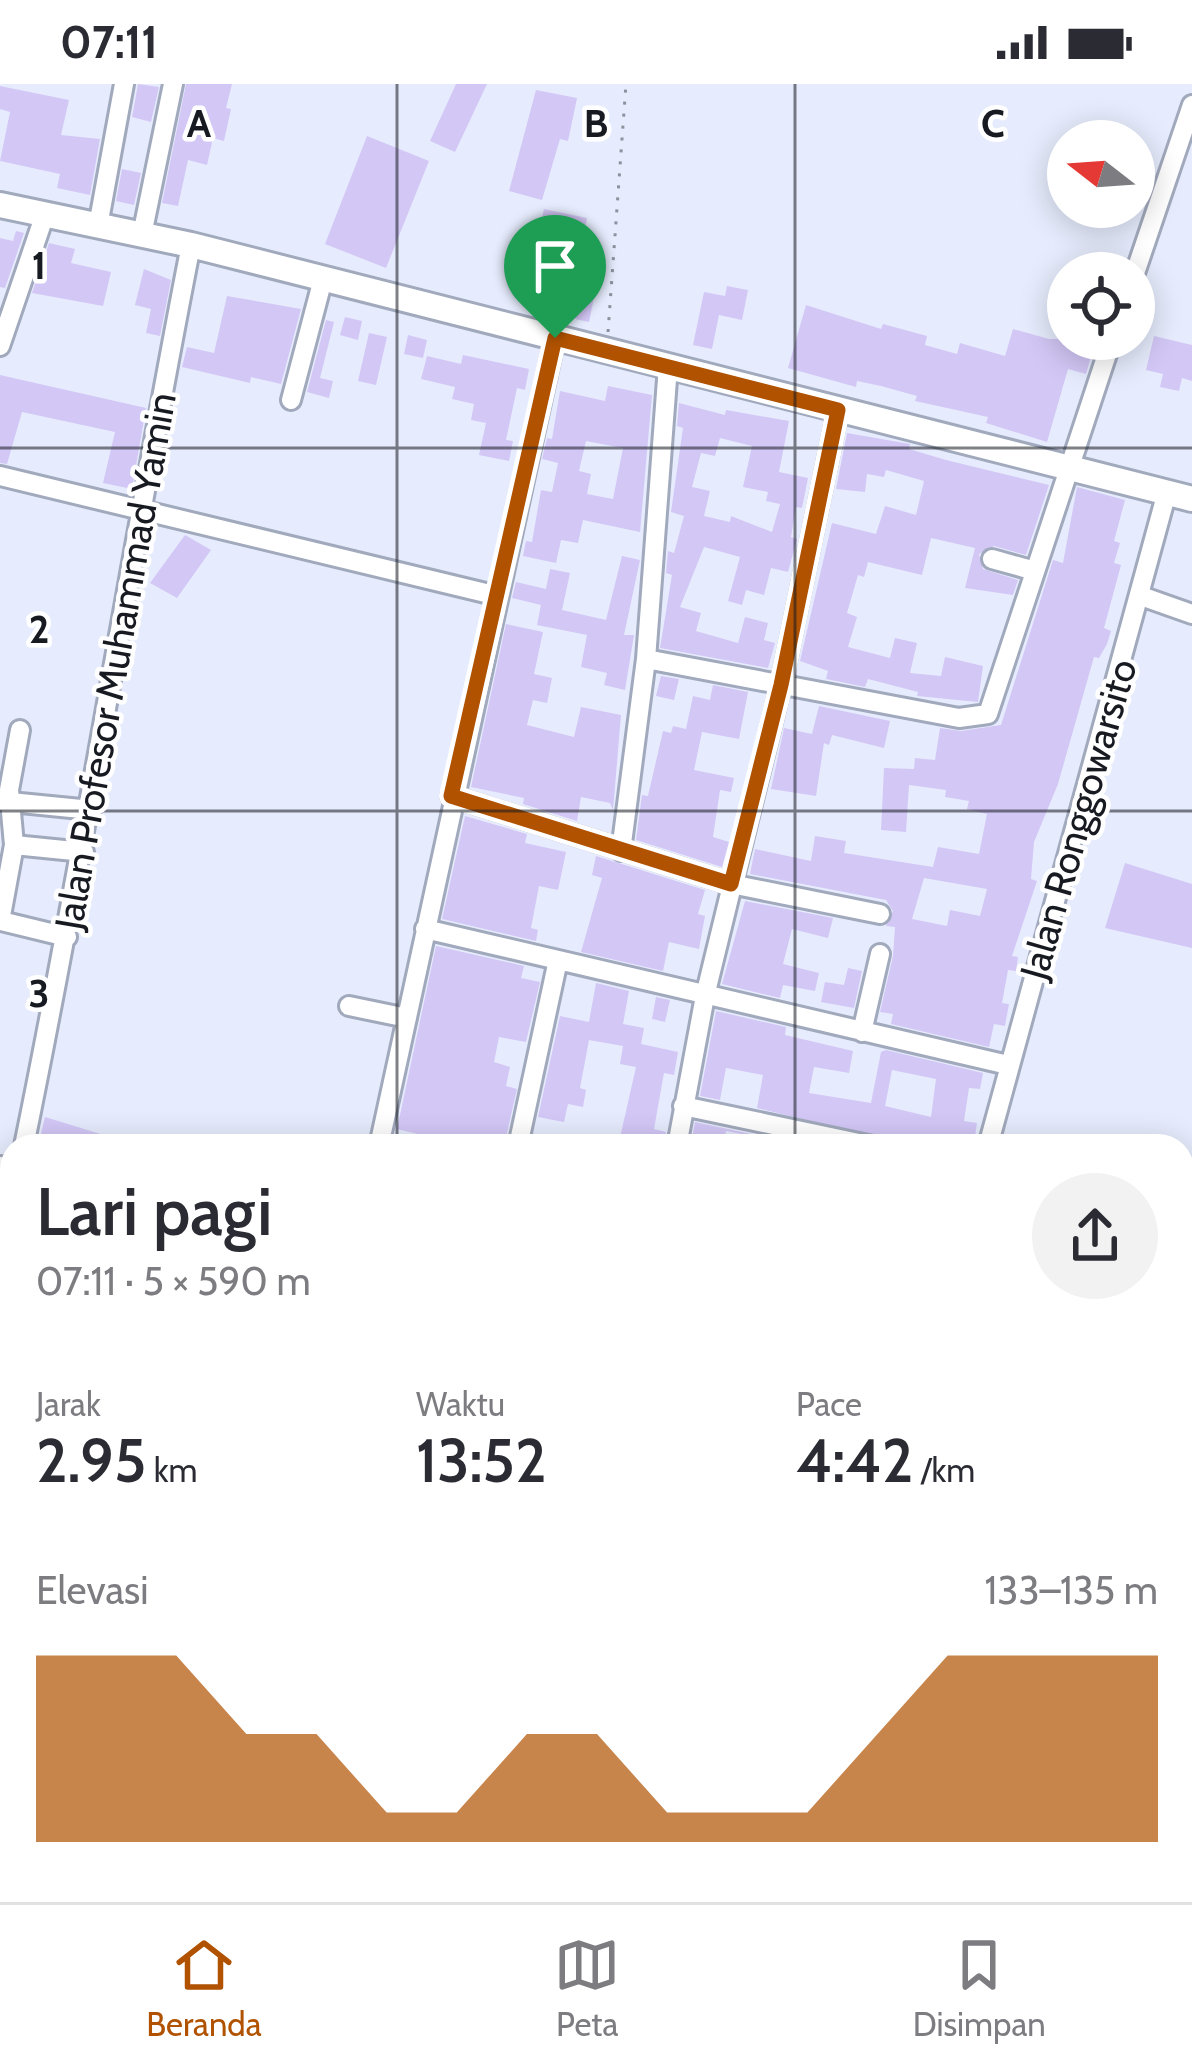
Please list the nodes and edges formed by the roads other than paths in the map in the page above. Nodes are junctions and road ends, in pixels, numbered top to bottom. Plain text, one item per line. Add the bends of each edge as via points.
1 (124, 84) edge
2 (173, 84) edge
3 (1192, 105) edge
4 (0, 205) edge
5 (45, 214) junction
6 (98, 226) junction
7 (142, 235) junction
8 (190, 245) junction
9 (1142, 252) edge
10 (323, 279) junction
11 (555, 338) junction
12 (0, 346) edge
13 (1105, 360) edge
14 (668, 366) junction
15 (291, 400) dead end
16 (838, 410) junction
17 (1069, 466) junction
18 (0, 476) edge
19 (1179, 496) edge
20 (139, 509) junction
21 (992, 559) dead end
22 (1035, 571) junction
23 (498, 596) junction
24 (1142, 596) junction
25 (1192, 614) edge
26 (646, 659) junction
27 (781, 685) junction
28 (20, 730) dead end
29 (451, 796) junction
30 (4, 802) edge
31 (91, 810) junction
32 (14, 844) junction
33 (84, 851) junction
34 (621, 851) junction
35 (731, 884) junction
36 (880, 914) dead end
37 (0, 921) edge
38 (424, 929) junction
39 (67, 937) junction
40 (880, 954) dead end
41 (558, 960) junction
42 (705, 996) junction
43 (350, 1006) dead end
44 (406, 1018) junction
45 (862, 1032) junction
46 (1008, 1065) junction
47 (683, 1106) junction
48 (26, 1134) edge
49 (382, 1134) edge
50 (521, 1134) edge
51 (678, 1134) edge
52 (815, 1134) edge
53 (991, 1134) edge

1 - 6 street
2 - 7 street
3 - 9 street
4 - 5 main road
5 - 6 main road
5 - 12 street
6 - 7 main road
7 - 8 main road
8 - 10 main road
8 - 20 street, Jalan Profesor Muhammad Yamin
10 - 11 main road
10 - 15 street
11 - 14 main road
11 - 23 street
13 - 17 street
14 - 16 main road
14 - 26 street
16 - 17 main road
16 - 27 street
17 - 19 main road
17 - 22 street
18 - 20 street
19 - 24 street, Jalan Ronggowarsito
20 - 23 street
20 - 31 street, Jalan Profesor Muhammad Yamin
21 - 22 street
22 - 27 street via 996,700 983,718
23 - 29 street
24 - 25 street
24 - 46 street, Jalan Ronggowarsito
26 - 27 street
26 - 34 street
27 - 35 street
28 - 30 street
29 - 34 street
29 - 38 street
30 - 31 street
30 - 32 street
31 - 33 street, Jalan Profesor Muhammad Yamin
32 - 33 street
32 - 37 street
33 - 39 street, Jalan Profesor Muhammad Yamin
34 - 35 street
35 - 36 street
35 - 42 street
37 - 39 street
38 - 41 street
38 - 44 street
39 - 48 street, Jalan Profesor Muhammad Yamin
40 - 45 street
41 - 42 street
41 - 50 street
42 - 45 street
42 - 47 street
43 - 44 street
44 - 49 street
45 - 46 street
46 - 53 street, Jalan Ronggowarsito
47 - 51 street
47 - 52 street

